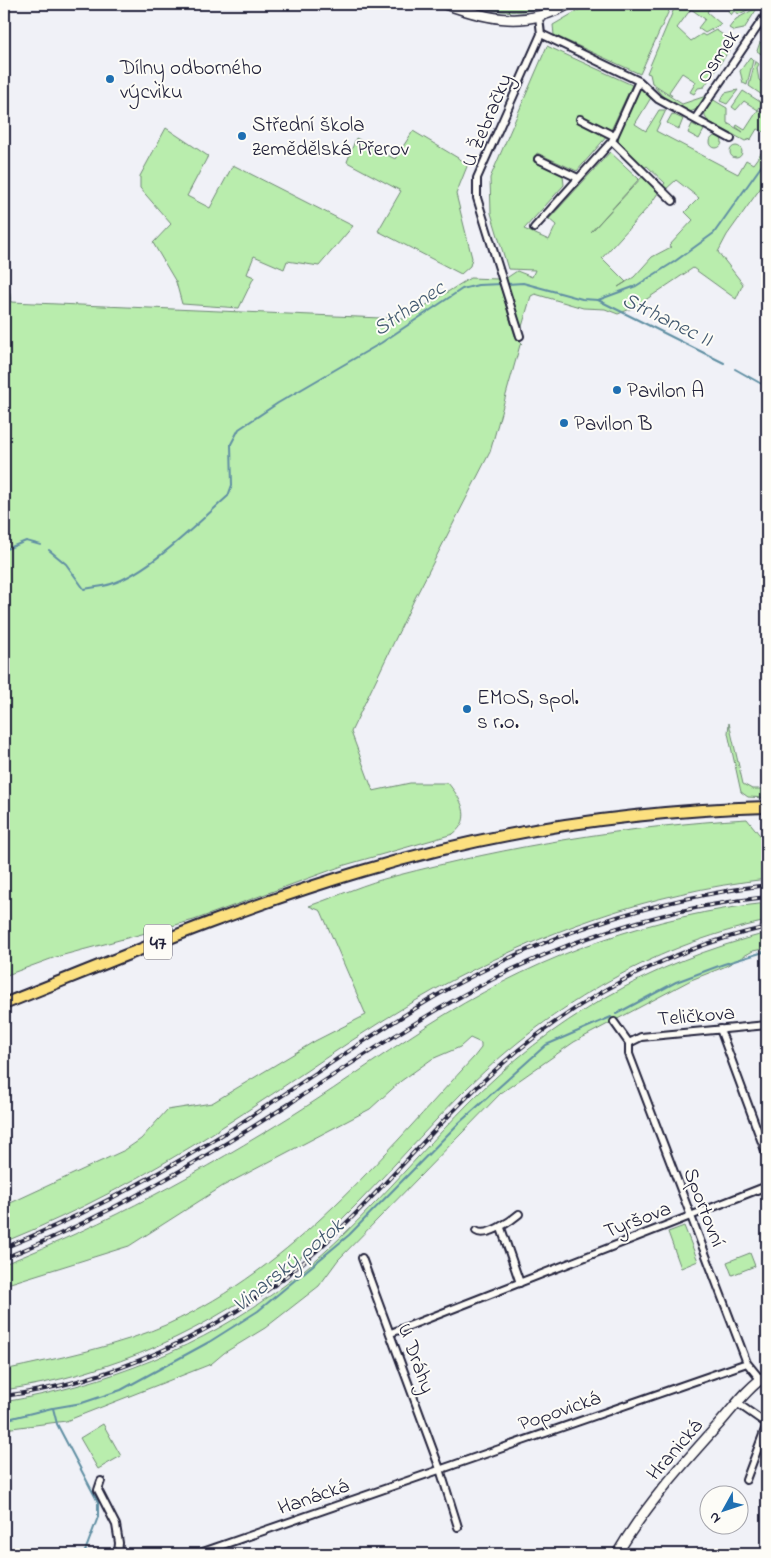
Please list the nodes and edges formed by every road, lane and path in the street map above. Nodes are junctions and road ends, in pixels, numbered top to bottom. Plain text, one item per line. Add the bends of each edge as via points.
1 (445, 4) edge
2 (569, 4) edge
3 (767, 13) edge
4 (539, 17) junction
5 (541, 34) junction
6 (640, 81) junction
7 (580, 119) dead end
8 (695, 119) junction
9 (613, 138) junction
10 (731, 138) dead end
11 (538, 159) dead end
12 (578, 178) junction
13 (673, 201) dead end
14 (534, 228) dead end
15 (520, 336) dead end
16 (767, 807) edge
17 (4, 1004) edge
18 (614, 1022) dead end
19 (767, 1025) edge
20 (720, 1029) junction
21 (630, 1043) junction
22 (767, 1156) edge
23 (767, 1186) edge
24 (519, 1214) dead end
25 (692, 1215) junction
26 (501, 1228) junction
27 (476, 1231) dead end
28 (362, 1258) dead end
29 (520, 1283) junction
30 (391, 1333) junction
31 (747, 1363) junction
32 (764, 1377) edge
33 (737, 1403) junction
34 (767, 1424) edge
35 (440, 1469) junction
36 (746, 1480) dead end
37 (101, 1481) dead end
38 (458, 1527) dead end
39 (118, 1554) edge
40 (198, 1554) edge
41 (617, 1554) edge

1 - 4 main road via 495,18 522,20
2 - 4 main road
3 - 8 street, Osmek
4 - 5 street
5 - 6 street
5 - 15 street, U Žebračky via 477,178 477,198
6 - 8 street via 658,99
6 - 9 street
7 - 9 street
8 - 10 street
9 - 12 street
9 - 13 street via 616,146
11 - 12 street
12 - 14 street
16 - 17 main road, 47 via 679,812 590,823 500,837 396,862 235,912
18 - 21 street
19 - 20 street, Teličkova
20 - 21 street, Teličkova via 641,1036
20 - 22 street
21 - 25 street, Sportovní via 629,1054
23 - 25 street, Tyršova
24 - 26 street
25 - 29 street, Tyršova
25 - 31 street, Sportovní
26 - 27 street
26 - 29 street
28 - 30 street, U Dráhy
29 - 30 street, Tyršova
30 - 35 street, U Dráhy
31 - 32 street, Sportovní
31 - 35 street, Popovická
32 - 33 main road, Hranická
33 - 34 street
33 - 41 main road, Hranická via 647,1507
34 - 36 street
35 - 38 street
35 - 40 street, Hanácká
37 - 39 street via 98,1490 118,1532

